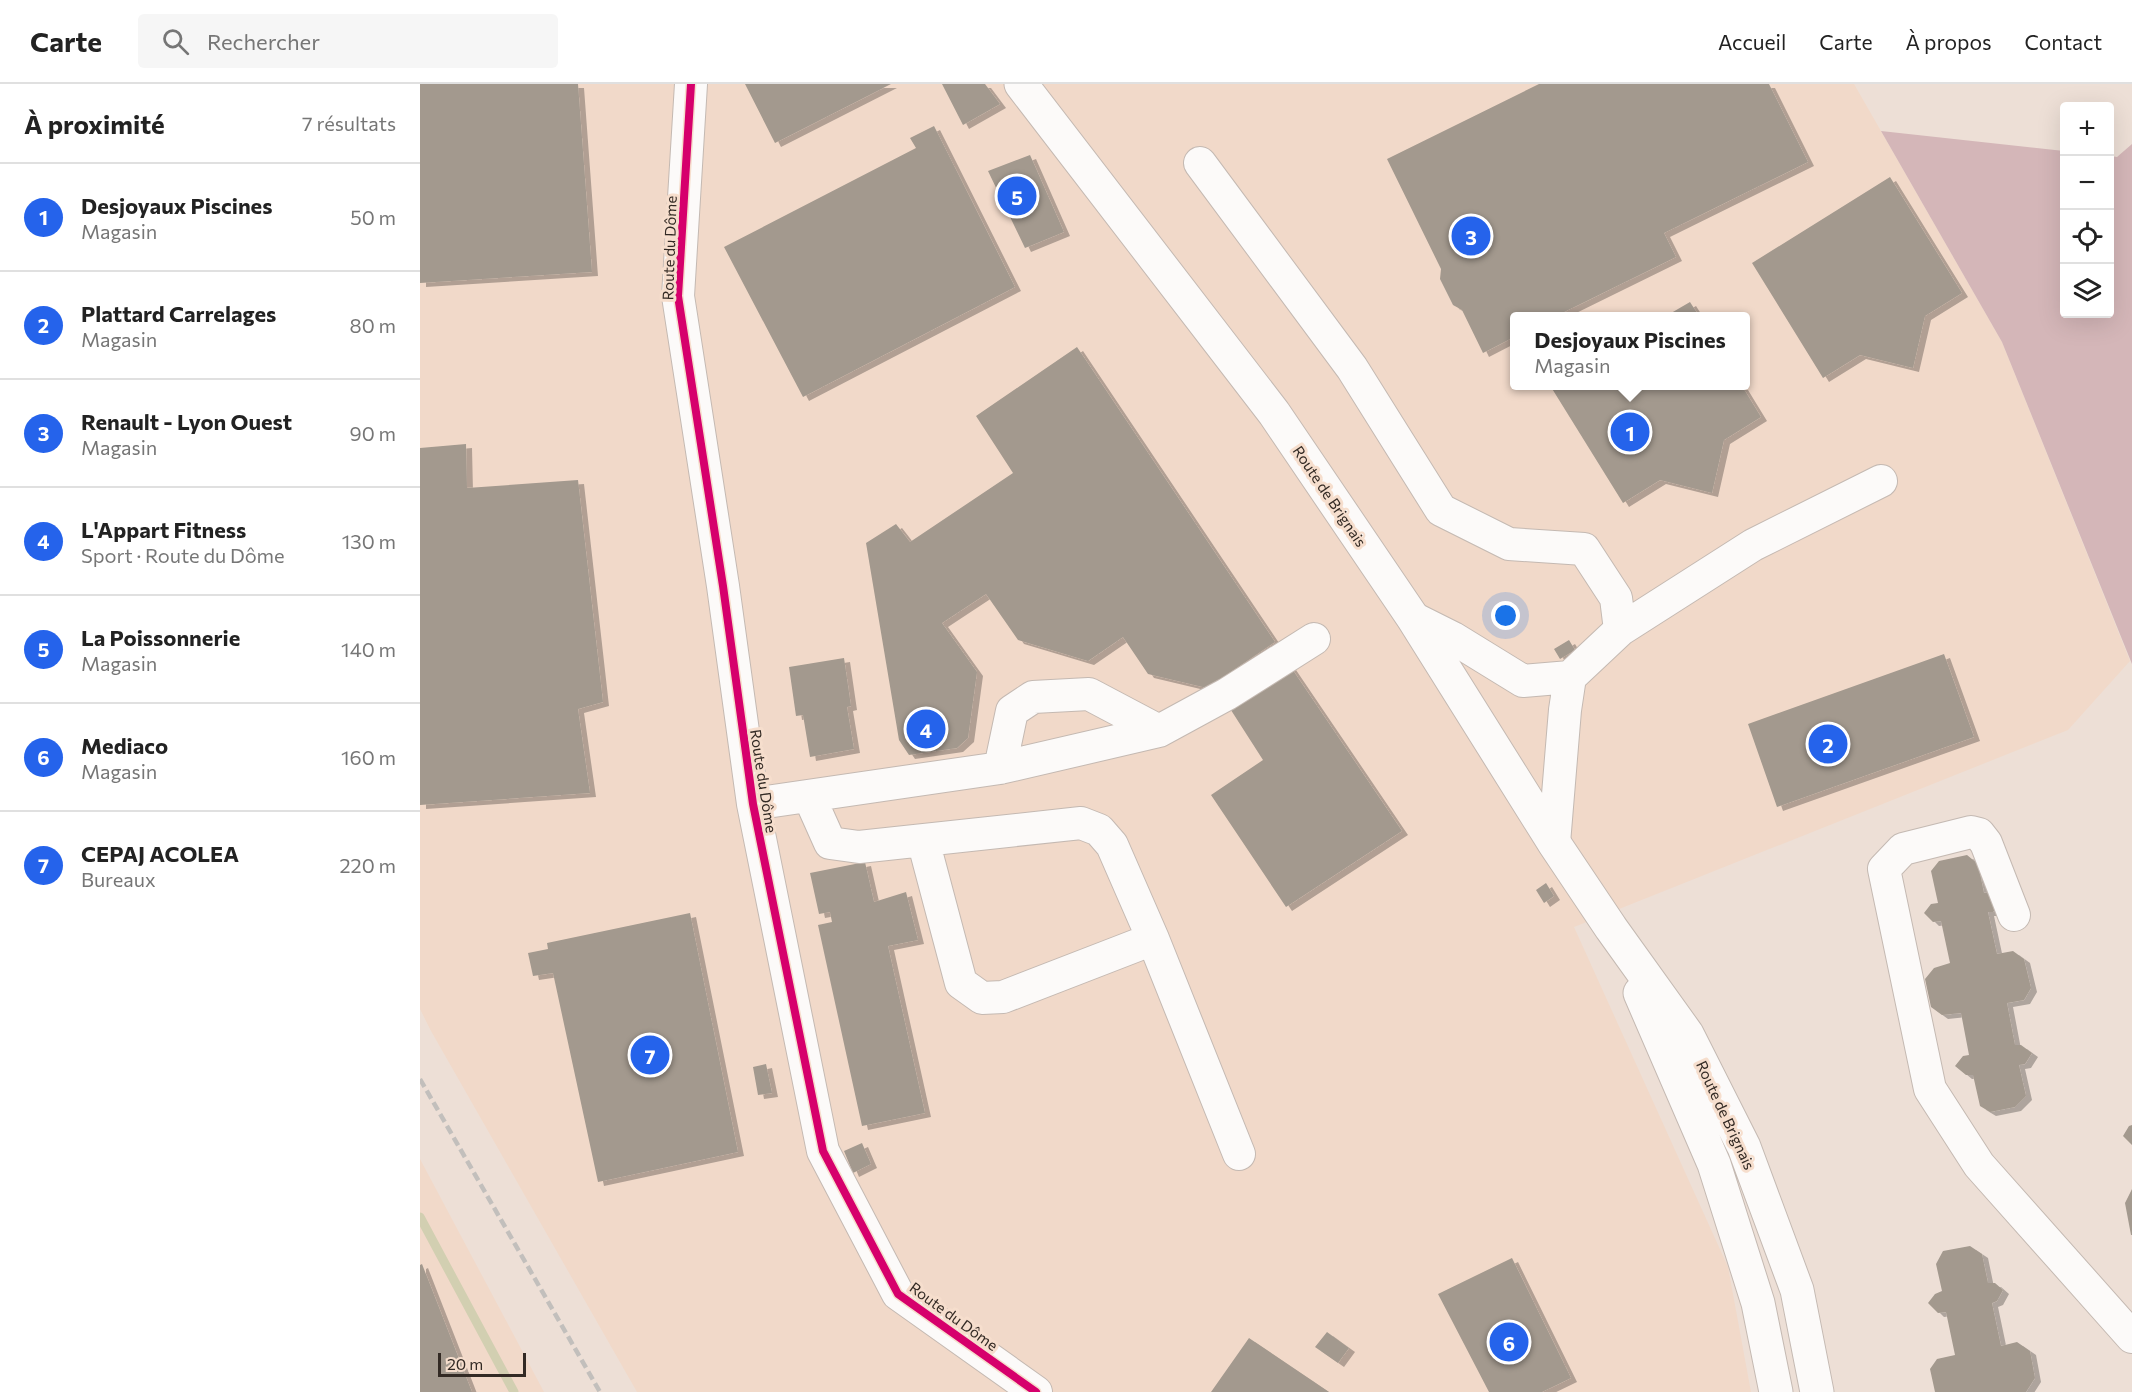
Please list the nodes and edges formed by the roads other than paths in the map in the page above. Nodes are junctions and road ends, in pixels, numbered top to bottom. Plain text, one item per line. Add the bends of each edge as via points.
1 (691, 84) edge
2 (1021, 84) edge
3 (1200, 164) dead end
4 (1881, 481) dead end
5 (1413, 618) junction
6 (1620, 630) junction
7 (1314, 639) dead end
8 (1570, 677) junction
9 (1159, 731) junction
10 (1000, 768) junction
11 (808, 796) junction
12 (753, 804) junction
13 (923, 840) junction
14 (1554, 843) junction
15 (2014, 915) dead end
16 (1611, 928) junction
17 (1153, 939) junction
18 (1239, 1154) dead end
19 (2132, 1337) edge
20 (1036, 1392) edge
21 (1776, 1392) edge
22 (1817, 1392) edge

1 - 12 street, Route du Dôme via 678,296
2 - 5 main road, Route de Brignais via 1274,413
3 - 6 street via 1352,368 1441,510 1509,544 1584,549 1616,598
4 - 6 street via 1753,545
5 - 8 street via 1523,681
5 - 14 main road, Route de Brignais
6 - 8 street
7 - 9 street
8 - 14 street
9 - 10 street
9 - 10 street via 1089,694 1033,697 1012,711
10 - 11 street
11 - 12 street
11 - 13 street via 830,843 859,847
12 - 20 street, Route du Dôme via 823,1151 898,1294
13 - 17 street via 1081,823 1099,830 1112,845
13 - 17 street via 961,983 982,998 1003,997
14 - 16 main road, Route de Brignais
15 - 19 street via 1979,834 1971,832 1903,849 1884,869 1930,1089 1979,1165
16 - 21 main road, Route de Brignais via 1714,1164 1758,1303
16 - 22 main road, Route de Brignais via 1687,1034 1744,1147 1797,1290
17 - 18 street

